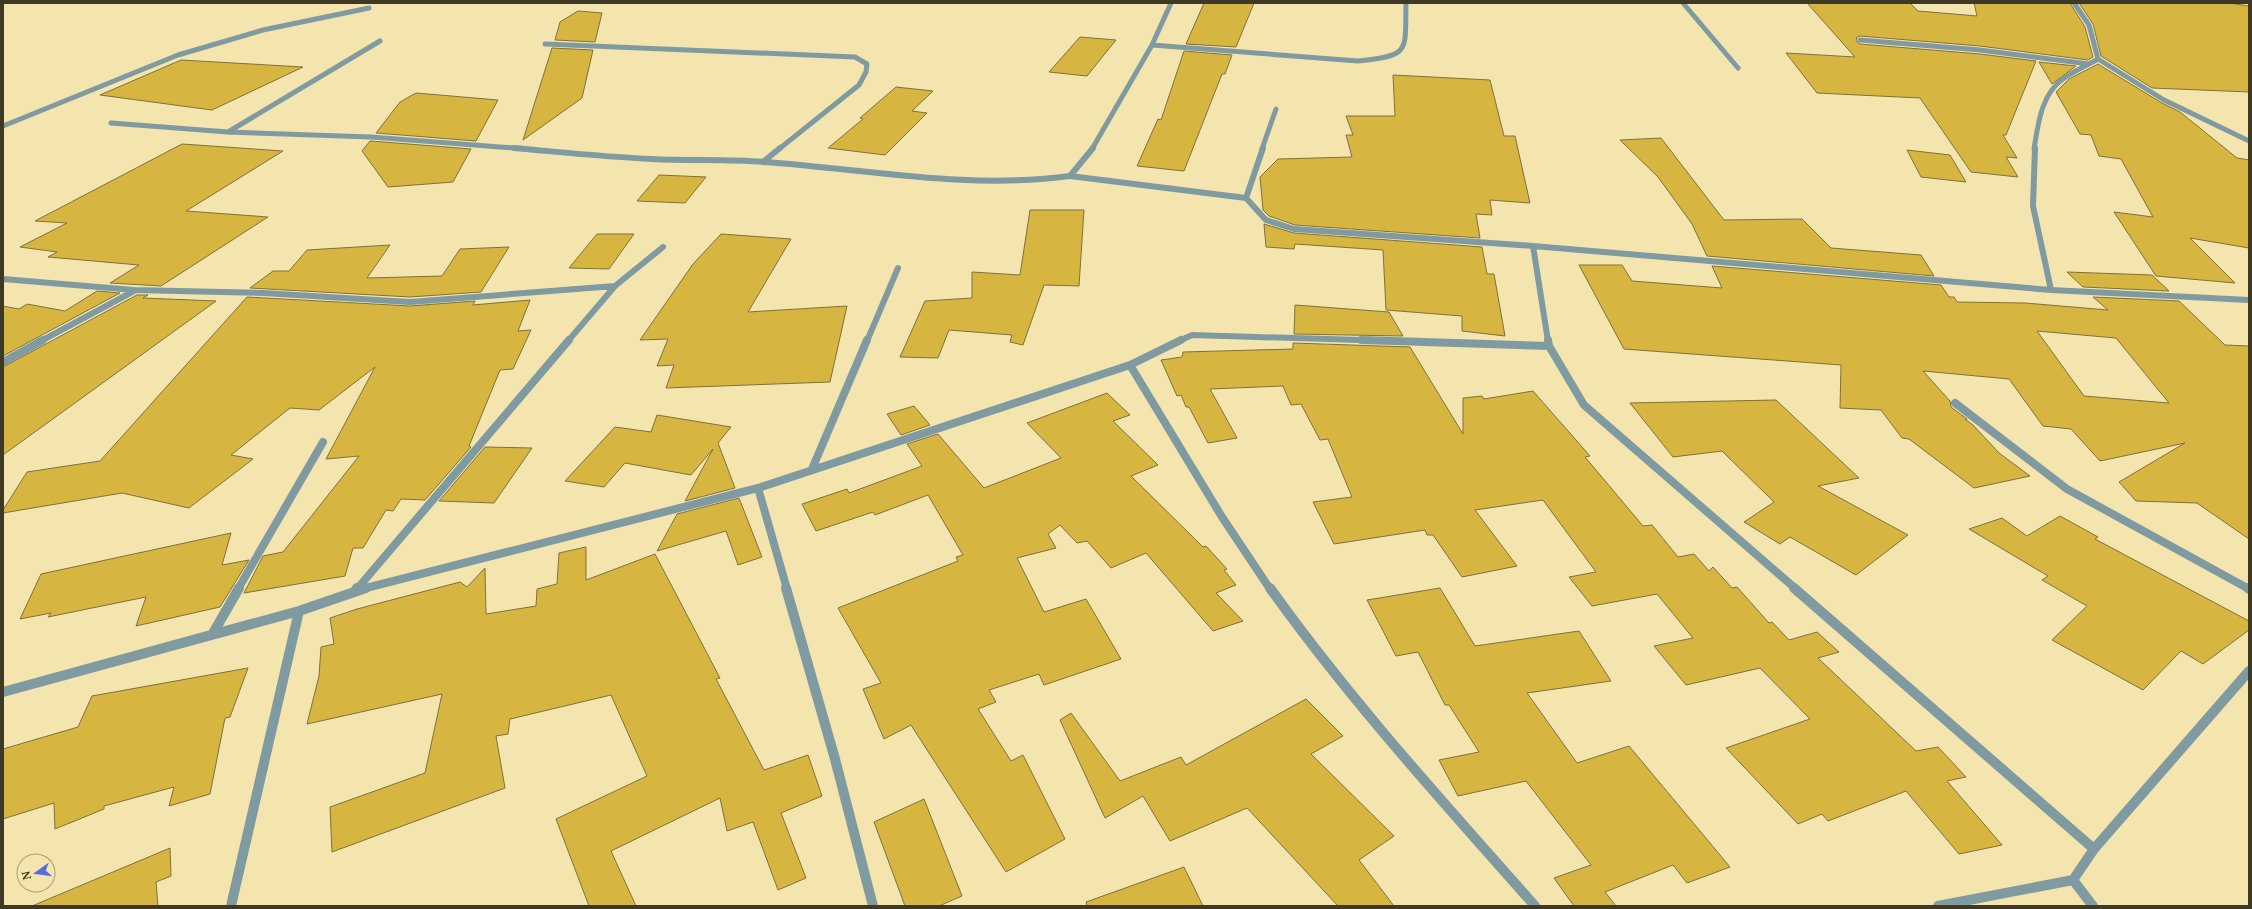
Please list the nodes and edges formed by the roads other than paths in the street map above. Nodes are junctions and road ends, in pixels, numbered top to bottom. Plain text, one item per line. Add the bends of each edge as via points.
1 (1171, 3) edge
2 (1406, 3) edge
3 (1683, 3) edge
4 (2074, 3) edge
5 (369, 8) dead end
6 (1860, 40) dead end
7 (380, 41) dead end
8 (545, 44) dead end
9 (1152, 45) junction
10 (2098, 59) junction
11 (2089, 64) junction
12 (1738, 68) dead end
13 (1276, 109) dead end
14 (111, 123) dead end
15 (3, 126) edge
16 (228, 132) junction
17 (2249, 141) edge
18 (762, 162) junction
19 (1070, 176) junction
20 (1246, 198) junction
21 (1533, 246) junction
22 (663, 247) dead end
23 (898, 268) dead end
24 (3, 279) edge
25 (615, 286) junction
26 (134, 290) junction
27 (2051, 290) junction
28 (2249, 300) edge
29 (1549, 346) junction
30 (3, 362) edge
31 (1130, 365) junction
32 (1955, 403) dead end
33 (324, 442) dead end
34 (812, 469) junction
35 (758, 488) junction
36 (2249, 589) edge
37 (355, 591) junction
38 (299, 611) junction
39 (212, 635) junction
40 (2249, 671) edge
41 (3, 692) edge
42 (2094, 849) junction
43 (2073, 880) junction
44 (231, 906) edge
45 (873, 906) edge
46 (1535, 906) edge
47 (1938, 906) edge
48 (2093, 906) edge

1 - 9 street
2 - 9 street via 1405,44 1396,54 1386,58 1358,61
3 - 12 street
4 - 10 street via 2089,25
5 - 15 street via 264,30 178,55
6 - 11 street via 1980,50
7 - 16 street
8 - 18 street via 801,54 855,58 867,64 859,85
9 - 19 street via 1098,142
10 - 11 street
10 - 17 street via 2164,100
11 - 27 street via 2052,88 2044,103 2037,130 2033,172 2035,217
13 - 20 street
14 - 16 street
16 - 18 street via 371,137 652,159
18 - 19 street via 988,182 1033,181
19 - 20 street
20 - 21 street via 1267,222 1294,229
21 - 27 street
21 - 29 street
22 - 25 street
23 - 34 street
24 - 26 street
25 - 26 street via 410,302 263,293
25 - 37 street
26 - 30 street
27 - 28 street
29 - 31 street via 1192,335
29 - 42 street via 1584,405
31 - 34 street
31 - 46 street via 1280,603 1363,709
32 - 36 street via 2067,489
33 - 39 street
34 - 35 street
35 - 37 street
35 - 45 street via 835,759
37 - 38 street
38 - 39 street
38 - 44 street
39 - 41 street
40 - 42 street
42 - 43 street
43 - 47 street
43 - 48 street

